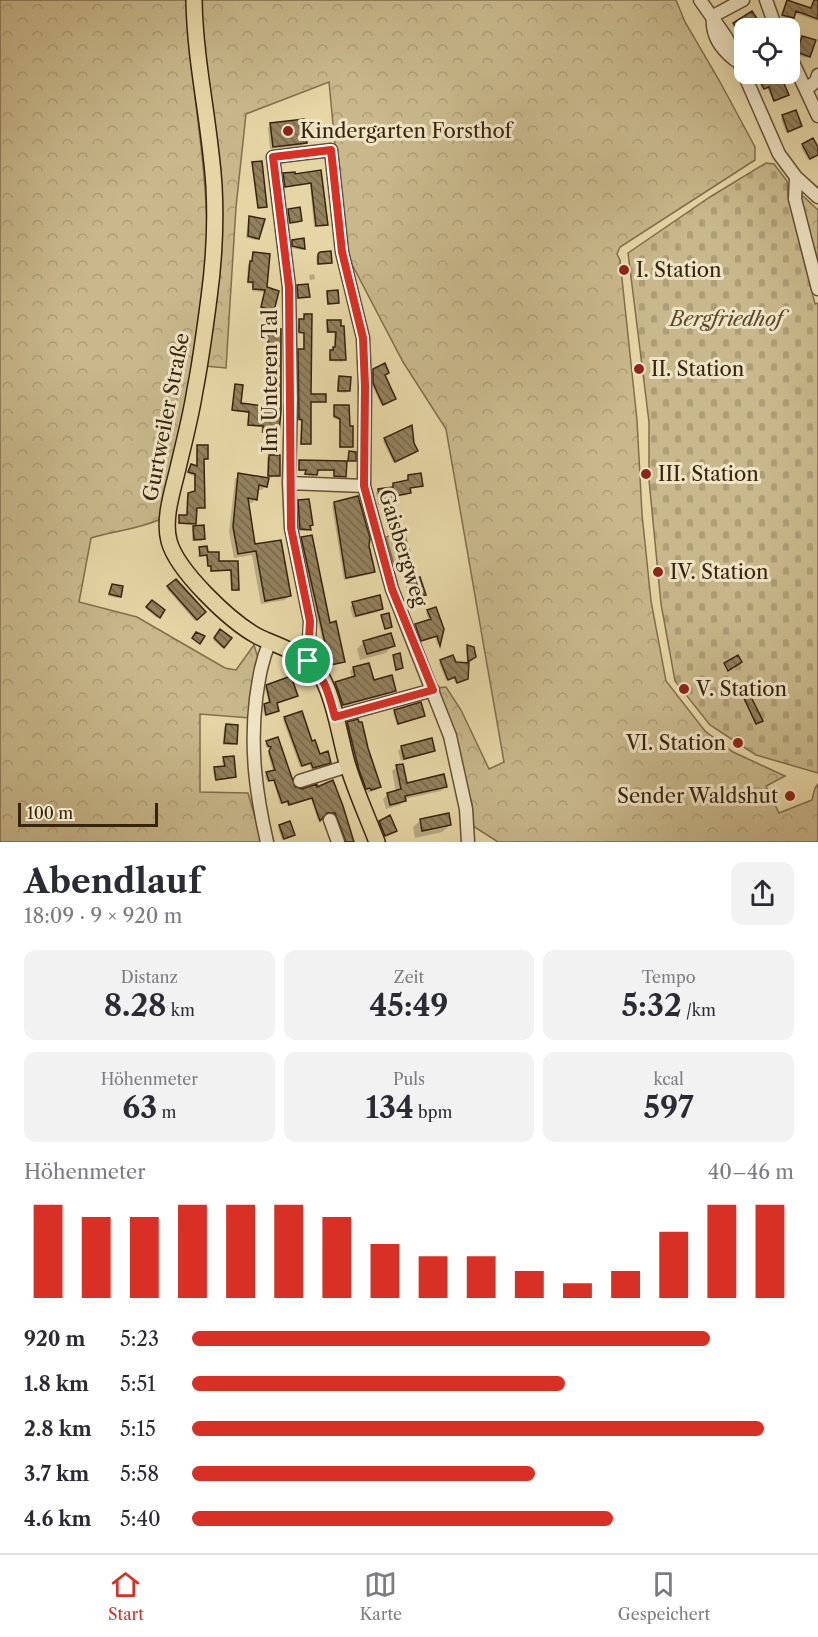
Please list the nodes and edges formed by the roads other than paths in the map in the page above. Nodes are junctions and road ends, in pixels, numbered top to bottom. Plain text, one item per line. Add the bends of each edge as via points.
1 (195, 0) edge
2 (700, 0) edge
3 (743, 0) edge
4 (766, 0) edge
5 (713, 16) junction
6 (772, 18) edge
7 (734, 61) edge
8 (800, 75) edge
9 (818, 75) edge
10 (749, 84) edge
11 (807, 89) junction
12 (818, 116) edge
13 (331, 150) joint
14 (796, 177) junction
15 (818, 197) edge
16 (818, 289) edge
17 (289, 483) junction
18 (364, 486) junction
19 (270, 641) junction
20 (308, 661) junction
21 (433, 690) junction
22 (335, 717) junction
23 (348, 766) junction
24 (300, 781) dead end
25 (330, 820) dead end
26 (267, 842) edge
27 (338, 842) edge
28 (377, 842) edge
29 (468, 842) edge

1 - 19 main road, Gurtweiler Straße via 195,36 214,185 214,230 195,391 171,497 168,533 173,552 211,599 246,630
2 - 5 street
3 - 5 street
4 - 6 street
5 - 7 street via 712,30
8 - 11 street
9 - 11 street
10 - 14 street via 779,154
11 - 12 street
13 - 17 street, Im Unteren Tal via 273,157 289,287
13 - 18 street, Gaisbergweg via 342,252 363,338
14 - 15 street
14 - 16 street via 795,199
17 - 18 street
17 - 20 street, Im Unteren Tal via 291,528 310,621
18 - 21 street, Gaisbergweg via 392,589
19 - 20 main road, Gurtweiler Straße
19 - 26 street via 261,661 253,761
20 - 22 main road, Gurtweiler Straße via 325,683
21 - 22 street
21 - 29 street, Gaisbergweg via 450,736 466,809
22 - 23 main road, Gurtweiler Straße
23 - 24 street
23 - 28 main road, Gurtweiler Straße
25 - 27 street

